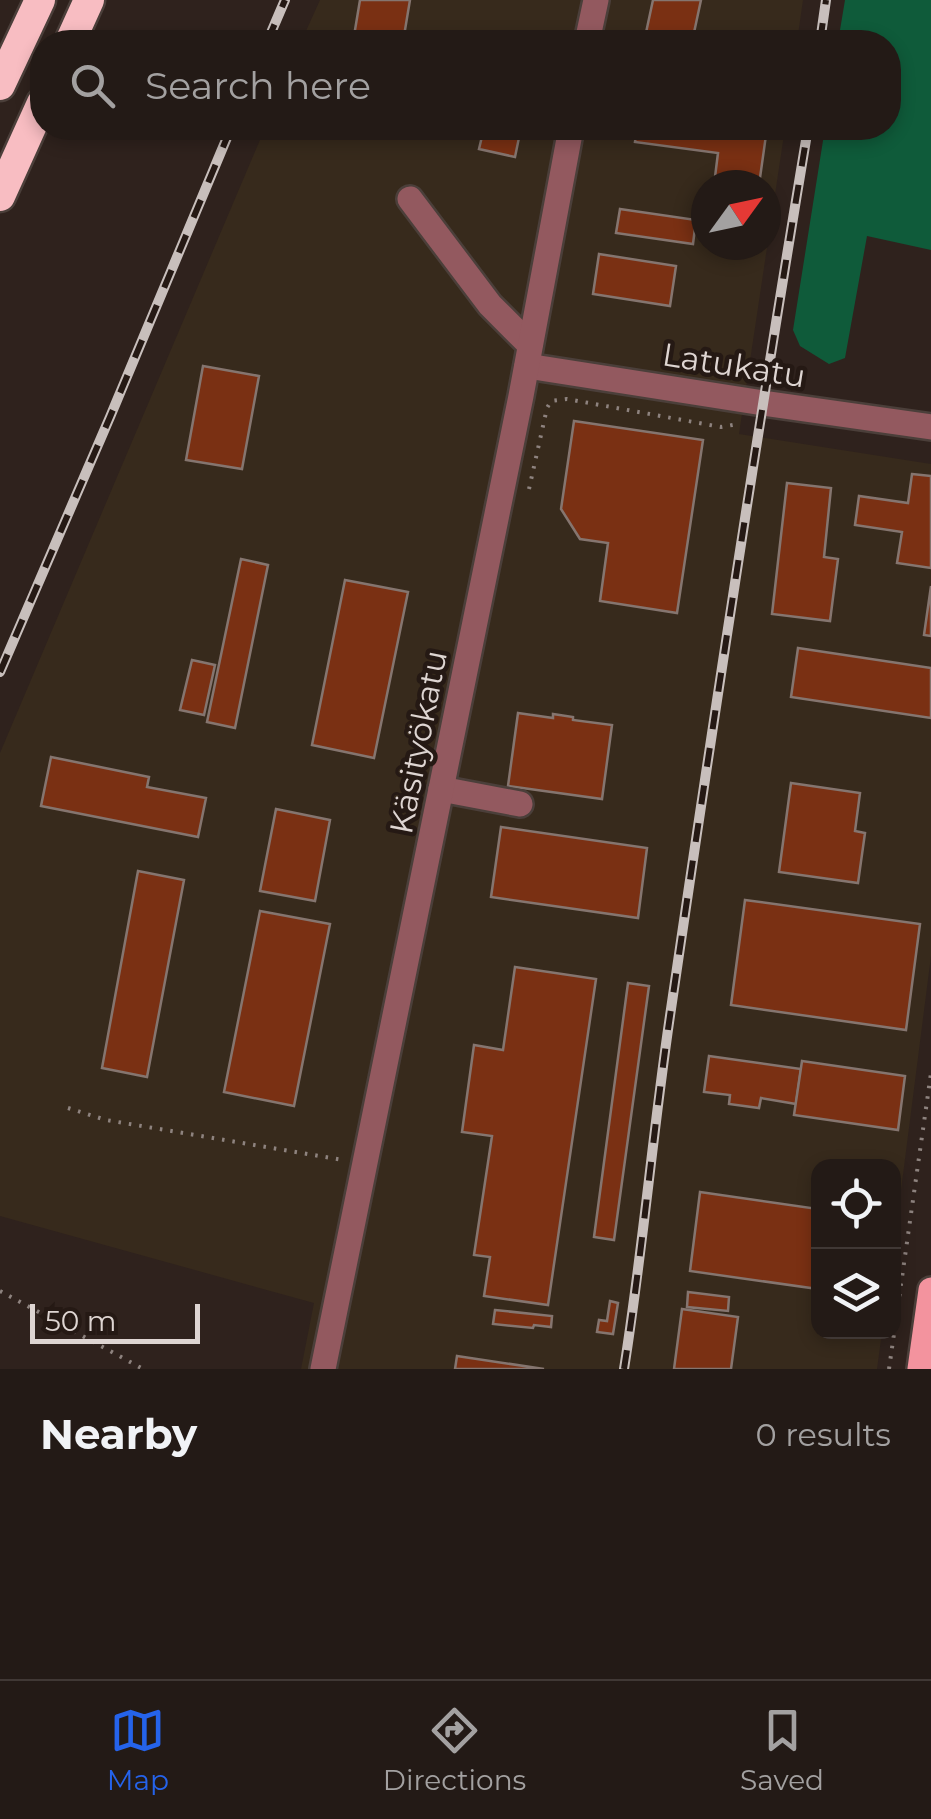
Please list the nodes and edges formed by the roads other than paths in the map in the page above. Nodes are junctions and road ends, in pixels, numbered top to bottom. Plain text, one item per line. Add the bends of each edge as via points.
1 (40, 0) edge
2 (89, 0) edge
3 (596, 0) edge
4 (75, 30) edge
5 (590, 30) edge
6 (0, 85) edge
7 (30, 129) edge
8 (569, 140) edge
9 (0, 196) edge
10 (410, 199) dead end
11 (529, 355) junction
12 (931, 427) edge
13 (441, 789) junction
14 (520, 804) dead end
15 (931, 1290) edge
16 (323, 1369) edge
17 (920, 1369) edge

1 - 6 highway
2 - 4 highway
3 - 5 street
7 - 9 highway
8 - 11 street, Käsityökatu
10 - 11 street
11 - 12 street, Latukatu via 762,403
11 - 13 street, Käsityökatu
13 - 14 street
13 - 16 street, Käsityökatu
15 - 17 main road

